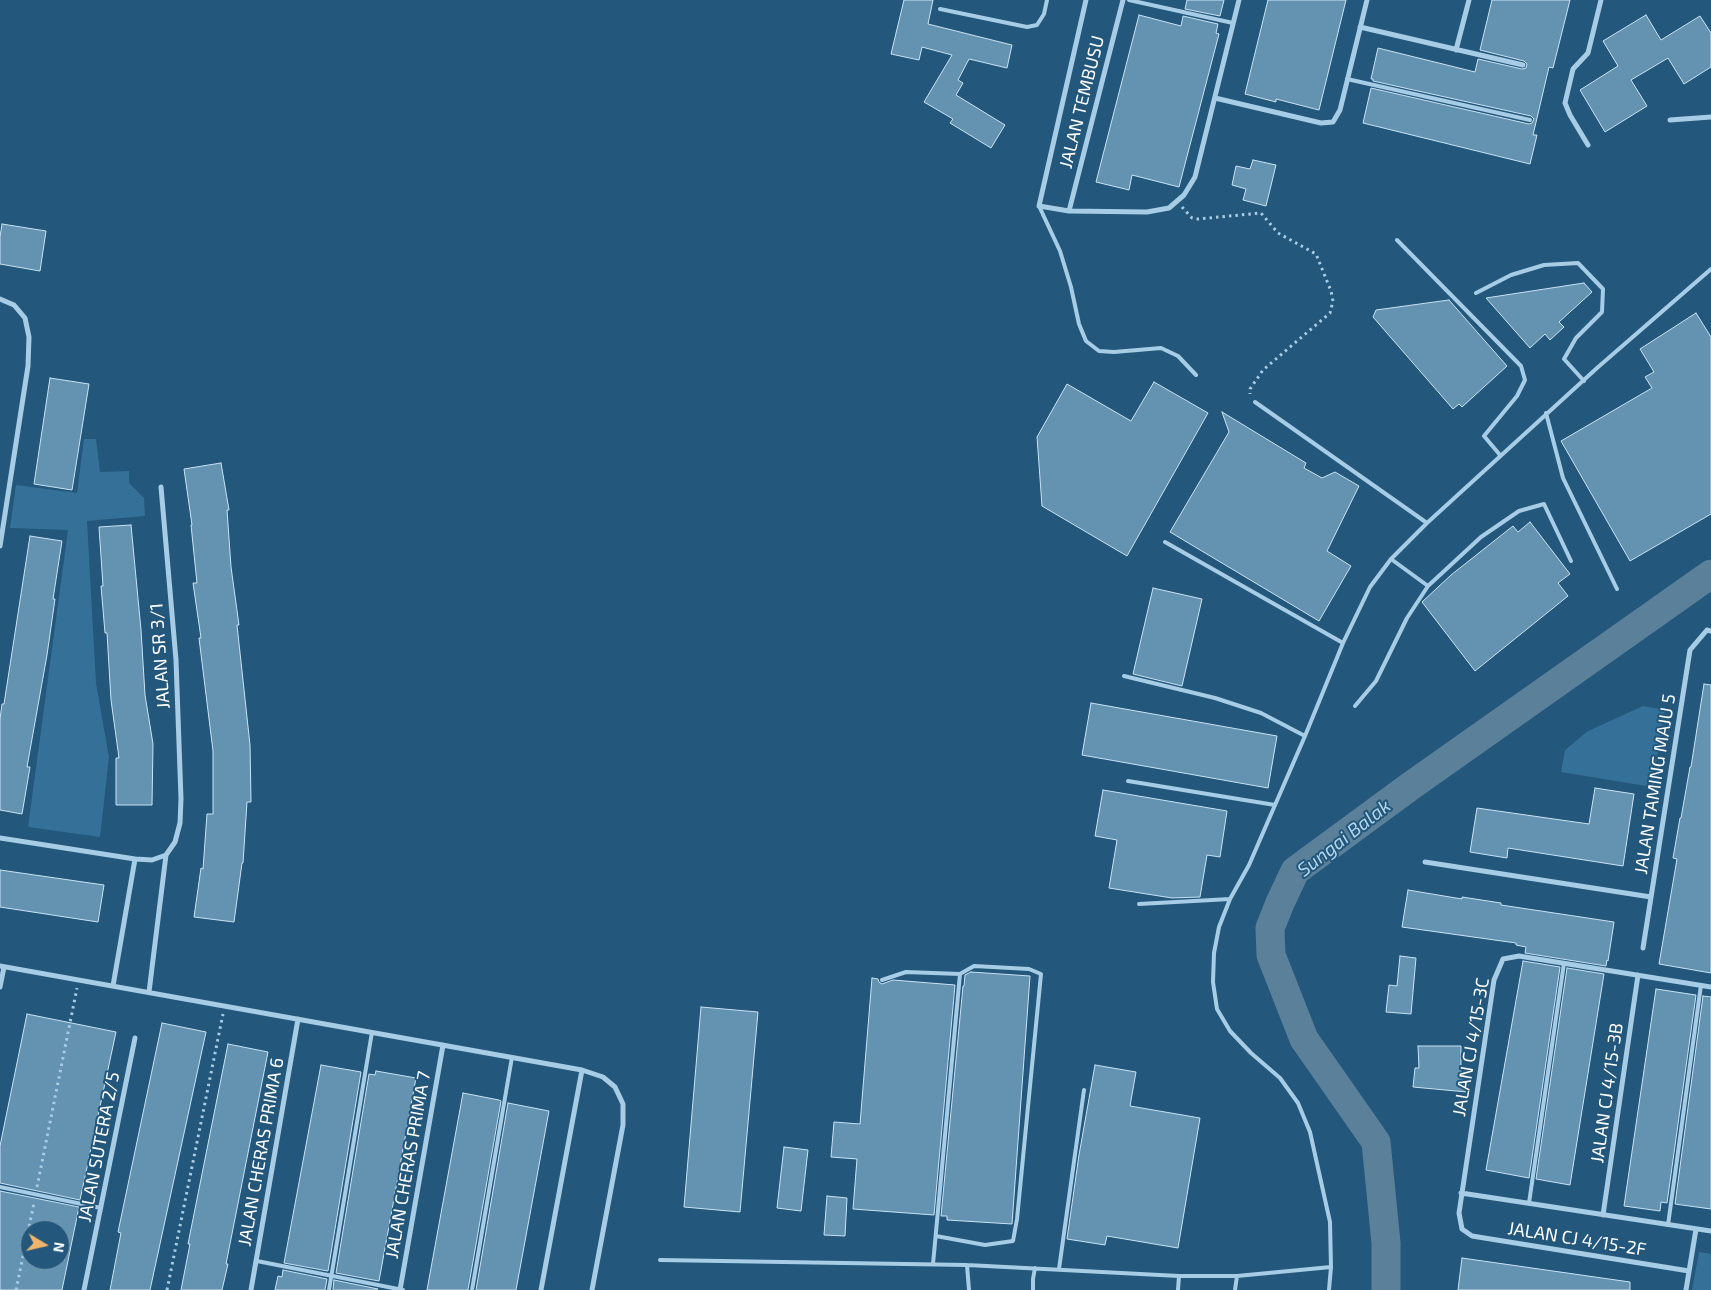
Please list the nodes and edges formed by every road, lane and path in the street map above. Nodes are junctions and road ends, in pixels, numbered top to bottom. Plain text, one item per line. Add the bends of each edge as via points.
1 (1047, 0) edge
2 (1086, 0) edge
3 (1122, 0) edge
4 (1129, 0) edge
5 (1239, 0) edge
6 (1367, 0) edge
7 (1469, 0) edge
8 (1601, 0) edge
9 (940, 9) dead end
10 (1233, 23) junction
11 (1360, 27) junction
12 (1456, 50) junction
13 (1523, 65) dead end
14 (1347, 79) junction
15 (1215, 98) junction
16 (1711, 118) edge
17 (1530, 120) dead end
18 (1670, 120) dead end
19 (1588, 145) dead end
20 (1177, 201) junction
21 (1039, 206) junction
22 (1069, 212) junction
23 (1397, 240) dead end
24 (1711, 269) edge
25 (1476, 293) dead end
26 (0, 299) edge
27 (1196, 375) dead end
28 (1584, 381) junction
29 (1255, 402) joint
30 (1546, 414) junction
31 (1500, 455) junction
32 (161, 487) dead end
33 (1427, 523) junction
34 (1165, 542) dead end
35 (0, 546) edge
36 (1391, 559) junction
37 (1571, 561) dead end
38 (1428, 586) junction
39 (1617, 589) dead end
40 (1709, 631) edge
41 (1343, 643) junction
42 (1124, 676) dead end
43 (1355, 706) dead end
44 (1305, 736) junction
45 (1128, 781) dead end
46 (1275, 805) junction
47 (0, 838) edge
48 (166, 855) junction
49 (135, 859) junction
50 (1425, 862) dead end
51 (1651, 897) junction
52 (1230, 899) junction
53 (1139, 904) dead end
54 (1643, 948) dead end
55 (1564, 964) junction
56 (2, 967) edge
57 (960, 974) junction
58 (1638, 975) junction
59 (79, 980) junction
60 (882, 980) dead end
61 (1701, 985) junction
62 (113, 986) junction
63 (0, 987) edge
64 (1711, 987) edge
65 (149, 992) junction
66 (225, 1006) junction
67 (298, 1019) junction
68 (372, 1032) junction
69 (135, 1038) dead end
70 (443, 1045) junction
71 (512, 1058) junction
72 (582, 1070) junction
73 (1084, 1090) dead end
74 (0, 1187) edge
75 (1461, 1193) junction
76 (35, 1194) junction
77 (1529, 1203) junction
78 (101, 1208) junction
79 (1603, 1215) junction
80 (1668, 1225) junction
81 (1462, 1229) joint
82 (1696, 1229) junction
83 (1711, 1231) edge
84 (936, 1236) junction
85 (660, 1260) dead end
86 (257, 1261) junction
87 (934, 1264) junction
88 (967, 1264) junction
89 (1331, 1267) junction
90 (1035, 1268) junction
91 (1059, 1269) junction
92 (1689, 1271) junction
93 (331, 1276) junction
94 (1179, 1276) junction
95 (1237, 1276) junction
96 (16, 1290) edge
97 (84, 1290) edge
98 (167, 1290) edge
99 (251, 1290) edge
100 (329, 1290) edge
101 (401, 1290) edge
102 (472, 1290) edge
103 (541, 1290) edge
104 (592, 1290) edge
105 (969, 1290) edge
106 (1033, 1290) edge
107 (1178, 1290) edge
108 (1235, 1290) edge
109 (1329, 1290) edge
110 (1686, 1290) edge

1 - 9 lane via 1037,25 1027,27
2 - 21 street
3 - 22 street, JALAN TEMBUSU
4 - 10 lane
5 - 10 street
6 - 11 street
7 - 12 street
8 - 19 street via 1588,53 1573,69 1565,103
10 - 15 street
11 - 12 street
11 - 14 street
12 - 13 street
14 - 15 street via 1340,110 1332,122 1321,123
14 - 17 lane
15 - 20 street via 1195,177
16 - 18 street
20 - 22 street via 1169,208 1147,212
20 - 29 path via 1186,213 1198,219 1261,213 1278,233 1316,254 1331,291 1330,313 1262,370 1250,388 1250,397
21 - 22 street
21 - 27 lane via 1060,251 1086,340 1099,351 1161,348 1178,356
23 - 31 lane via 1520,366 1525,380 1517,396 1484,436
24 - 28 lane
25 - 28 lane via 1544,265 1578,263 1603,289 1602,312 1576,338 1564,359
26 - 35 street via 14,304 25,318 30,337
28 - 30 lane
29 - 33 lane
30 - 31 lane
30 - 39 lane via 1562,478
31 - 33 lane
32 - 48 street, JALAN SR 3/1 via 176,660 181,799 175,842
33 - 36 lane
34 - 41 lane
36 - 38 lane
36 - 41 lane via 1370,587
37 - 38 lane via 1544,504 1519,511 1481,537
38 - 43 lane via 1407,618 1376,681
40 - 51 street, JALAN TAMING MAJU 5 via 1690,650
41 - 44 lane
42 - 44 lane via 1215,698 1260,713
44 - 46 lane
45 - 46 lane
46 - 52 lane
47 - 49 street
48 - 49 street via 152,860
48 - 65 street
49 - 62 street
50 - 51 street
51 - 54 street, JALAN TAMING MAJU 5
52 - 53 lane
52 - 89 lane via 1219,927 1214,953 1213,982 1217,1009 1230,1031 1280,1078 1298,1103 1310,1132 1324,1189 1330,1222
55 - 58 street, JALAN CJ 4/15-3C
55 - 75 street, JALAN CJ 4/15-3C via 1519,956 1503,959 1494,980
55 - 77 lane
56 - 59 street
56 - 63 street
57 - 60 lane via 906,972
57 - 84 lane
57 - 84 lane via 974,966 1029,969 1041,974 1013,1241 985,1245
58 - 61 street, JALAN CJ 4/15-3C
58 - 79 street, JALAN CJ 4/15-3B
59 - 62 street
59 - 76 path
61 - 64 street, JALAN CJ 4/15-3C
61 - 80 lane
62 - 65 street
65 - 66 street
66 - 67 street
66 - 98 path
67 - 68 street
67 - 86 street, JALAN CHERAS PRIMA 6
68 - 70 street
68 - 93 lane
69 - 78 street, JALAN SUTERA 2/5
70 - 71 street
70 - 101 street, JALAN CHERAS PRIMA 7
71 - 72 street
71 - 102 lane
72 - 103 street
72 - 104 street via 603,1076 615,1087 623,1104 623,1125
73 - 91 lane
74 - 76 lane
75 - 77 street
75 - 81 street, JALAN CJ 4/15-3C via 1459,1213
76 - 78 lane
76 - 96 path
77 - 79 street
78 - 97 street, JALAN SUTERA 2/5
79 - 80 street
80 - 82 street
81 - 92 street, JALAN CJ 4/15-2F via 1472,1236
82 - 83 street
82 - 92 street
84 - 87 lane
85 - 87 lane
86 - 93 lane
86 - 99 street, JALAN CHERAS PRIMA 6
87 - 88 lane
88 - 90 lane
88 - 105 lane
89 - 95 lane
89 - 109 lane
90 - 91 lane
90 - 106 lane
91 - 94 lane
92 - 110 street
93 - 100 lane
93 - 101 lane
94 - 95 lane
94 - 107 lane
95 - 108 lane

